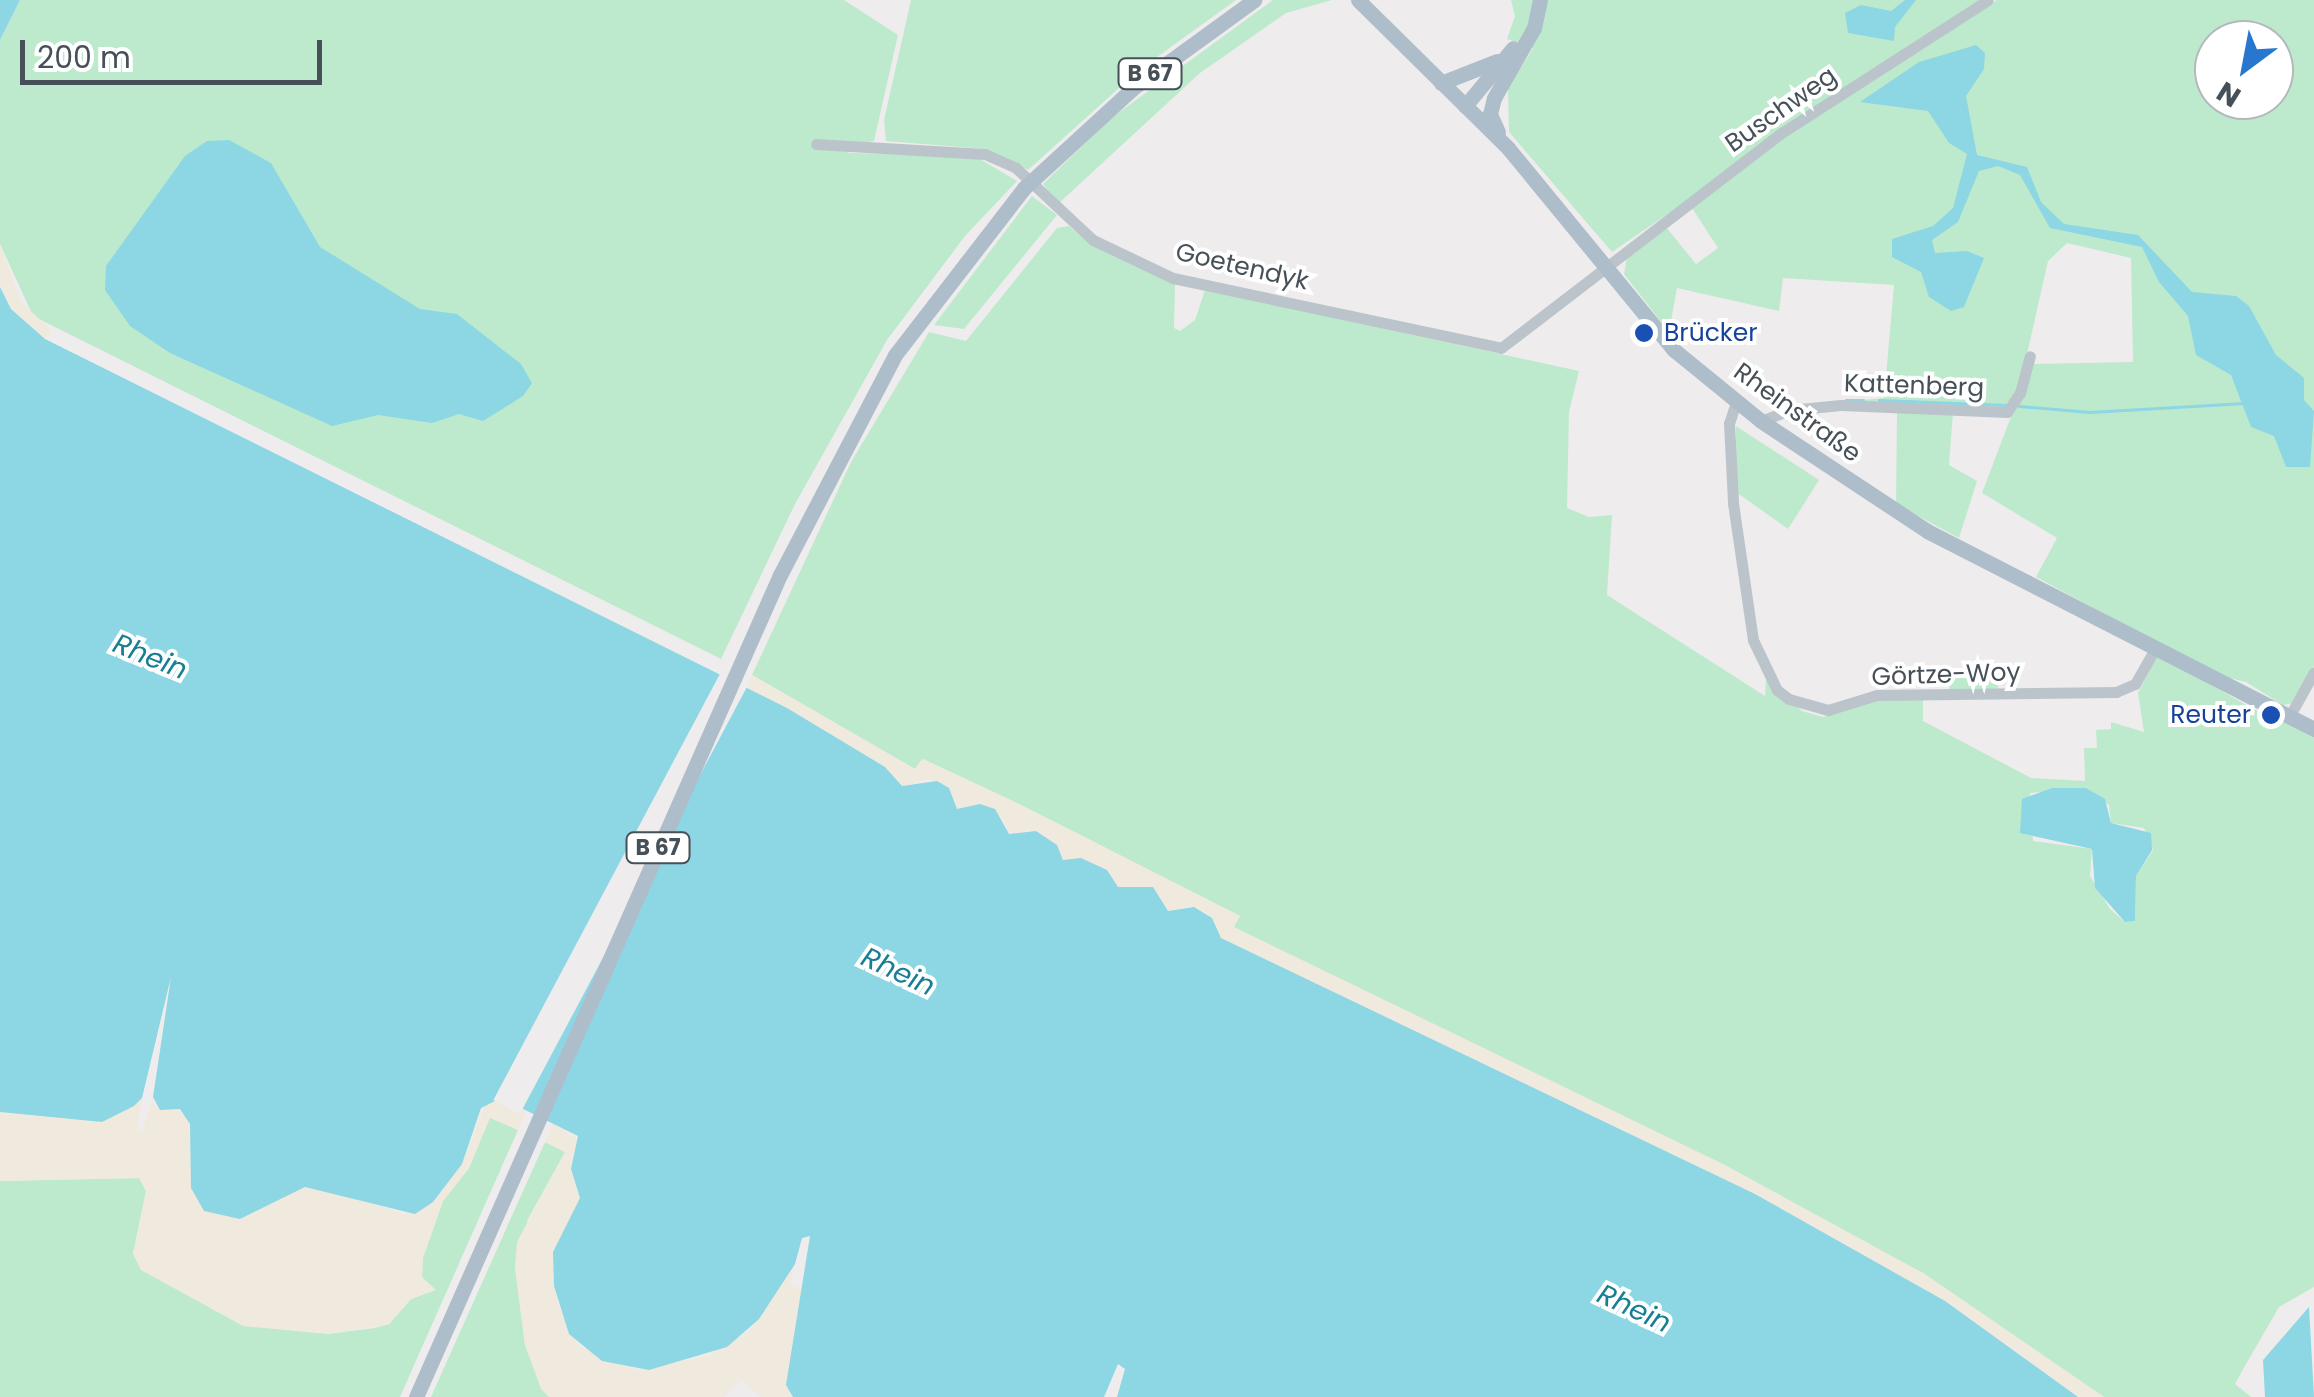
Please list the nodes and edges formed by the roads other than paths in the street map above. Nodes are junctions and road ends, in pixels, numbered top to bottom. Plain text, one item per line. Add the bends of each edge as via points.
1 (1254, 0) edge
2 (1358, 0) edge
3 (1537, 0) edge
4 (1988, 0) edge
5 (1511, 50) junction
6 (1509, 69) junction
7 (1440, 84) junction
8 (1464, 106) junction
9 (816, 144) dead end
10 (1508, 148) junction
11 (1606, 267) junction
12 (2030, 356) dead end
13 (1736, 402) junction
14 (1762, 421) junction
15 (2156, 648) junction
16 (2314, 672) edge
17 (2289, 717) junction
18 (2314, 729) edge
19 (416, 1397) edge

1 - 19 main road, B 67 via 1133,88 1030,183 924,312 809,513
2 - 7 main road, Rheinstraße
3 - 5 main road
3 - 6 main road via 1534,28
4 - 11 street, Buschweg via 1780,134
5 - 7 main road via 1469,77
5 - 8 main road
6 - 8 main road
6 - 10 main road via 1490,114
7 - 8 main road, Rheinstraße
8 - 10 main road, Rheinstraße
9 - 11 street, Goetendyk via 986,154 1016,168 1092,240 1173,278 1501,348
10 - 11 main road, Rheinstraße
11 - 13 main road, Rheinstraße via 1674,350
12 - 14 street, Kattenberg via 2007,412 1840,405 1789,410
13 - 14 main road, Rheinstraße
13 - 15 street, Görtze-Woy via 1729,423 1733,503 1753,640 1789,699 1828,710 1877,696 2116,692 2136,684
14 - 15 main road, Rheinstraße via 1904,518
15 - 17 main road, Rheinstraße
16 - 17 street
17 - 18 main road, Rheinstraße

